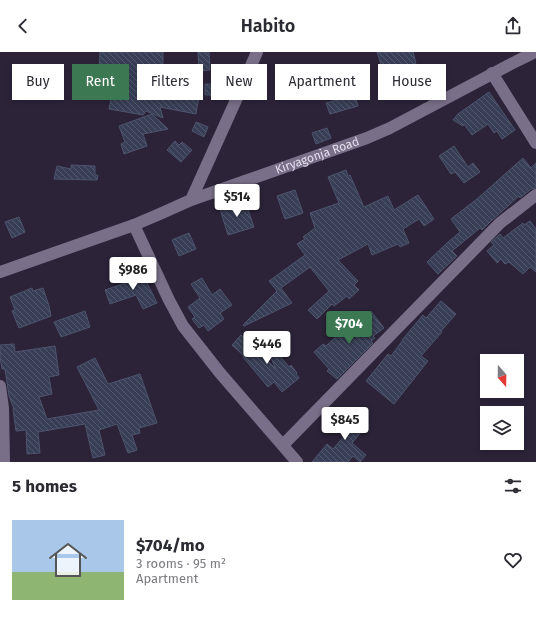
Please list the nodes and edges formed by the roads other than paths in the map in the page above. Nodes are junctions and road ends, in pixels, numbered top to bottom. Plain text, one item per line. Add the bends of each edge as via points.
1 (257, 52) edge
2 (535, 52) edge
3 (492, 74) junction
4 (536, 143) edge
5 (536, 195) edge
6 (191, 200) junction
7 (134, 225) junction
8 (0, 272) edge
9 (0, 386) edge
10 (283, 446) junction
11 (4, 462) edge
12 (297, 462) edge

1 - 6 street
2 - 3 street, Kiryagonja Road
3 - 4 street
3 - 6 street, Kiryagonja Road via 367,138
5 - 10 street via 500,223
6 - 7 street, Kiryagonja Road
7 - 8 street, Kiryagonja Road
7 - 10 street via 183,326
9 - 11 street
10 - 12 street

